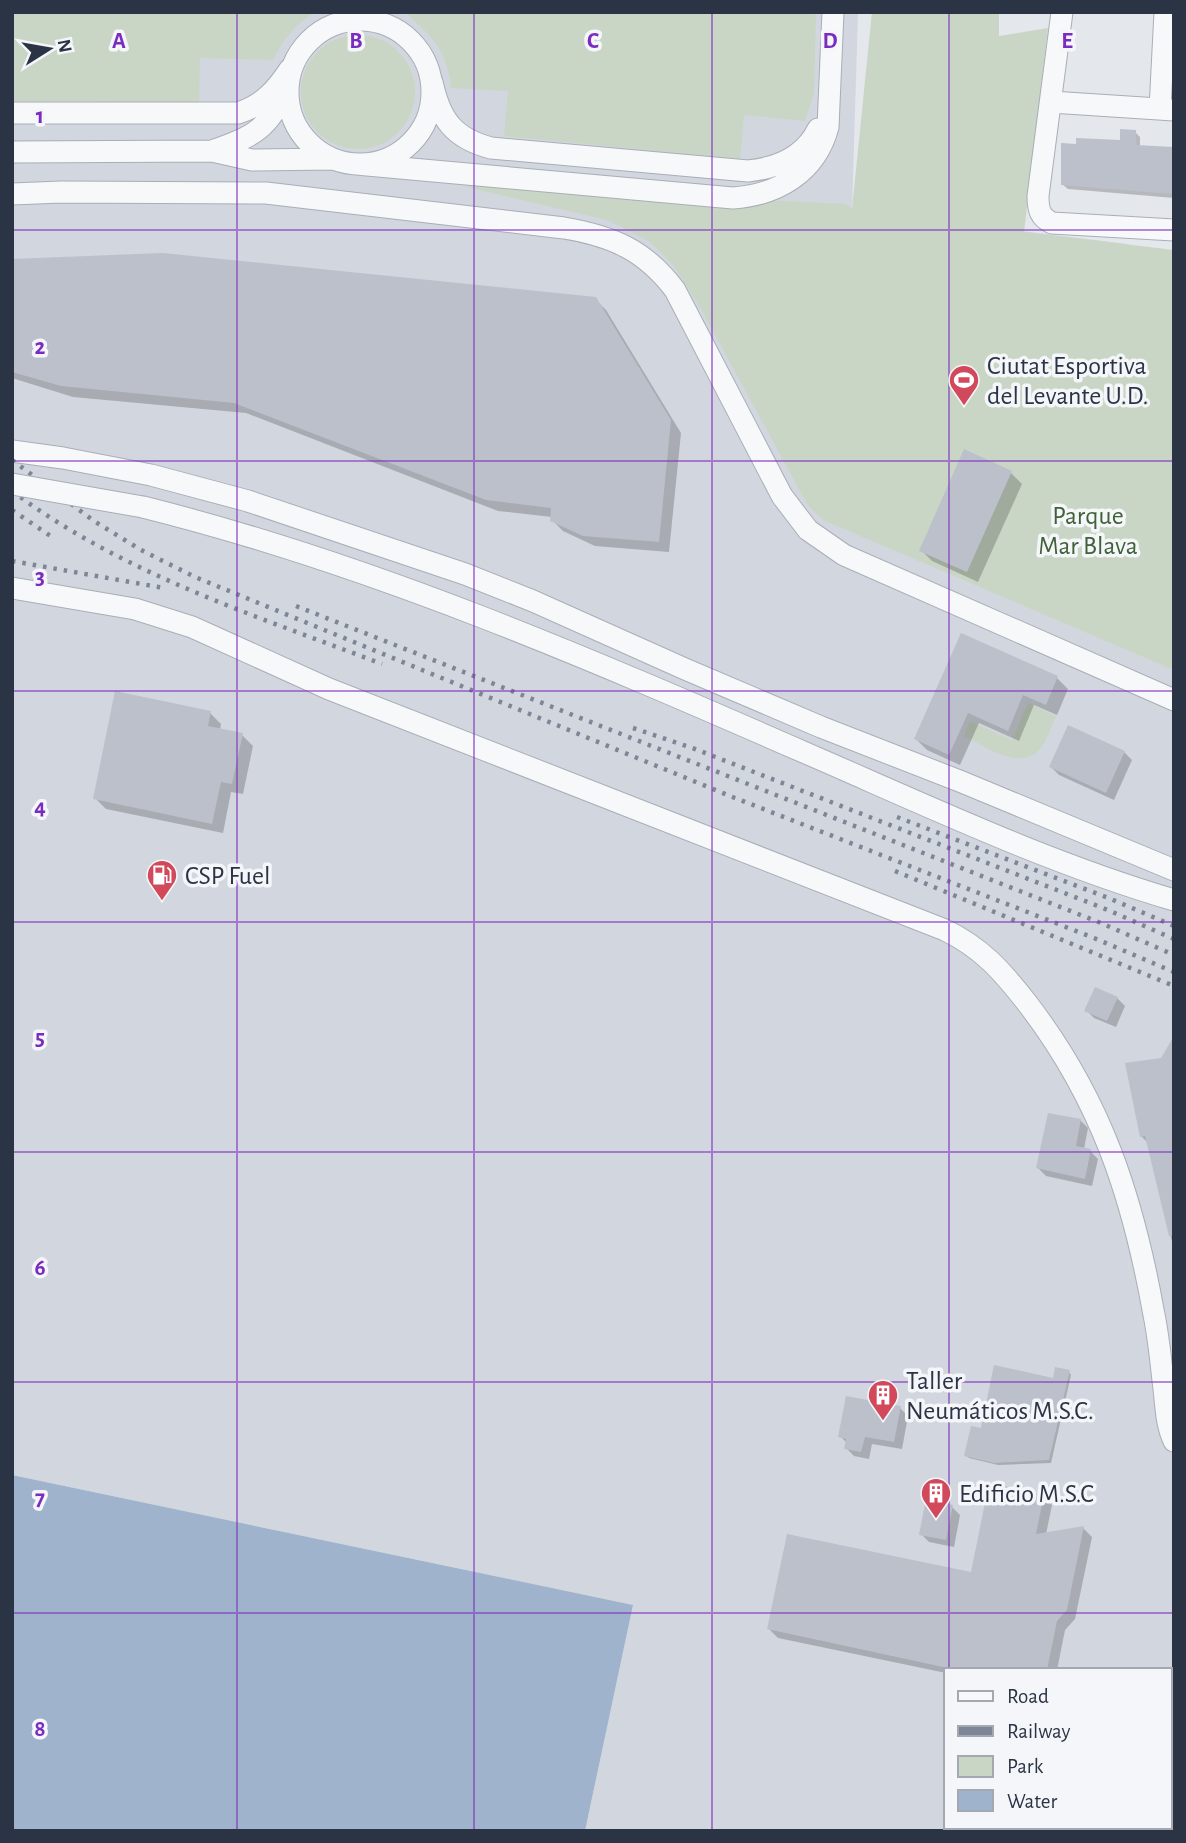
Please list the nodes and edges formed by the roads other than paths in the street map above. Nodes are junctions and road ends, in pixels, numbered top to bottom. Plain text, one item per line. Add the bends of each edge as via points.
1 (342, 12) edge
2 (833, 12) edge
3 (1062, 12) edge
4 (1165, 12) edge
5 (389, 20) edge
6 (321, 31) junction
7 (294, 64) junction
8 (831, 76) junction
9 (432, 82) junction
10 (288, 87) junction
11 (1051, 102) junction
12 (1167, 109) edge
13 (12, 113) edge
14 (212, 150) junction
15 (12, 152) edge
16 (334, 159) junction
17 (356, 164) junction
18 (12, 194) edge
19 (1174, 230) edge
20 (12, 451) edge
21 (12, 484) edge
22 (12, 588) edge
23 (1174, 700) edge
24 (1174, 870) edge
25 (1174, 900) edge
26 (1174, 1441) edge

1 - 6 street
2 - 8 street
3 - 11 street
4 - 12 street
5 - 6 street via 358,19
5 - 9 street via 412,42
6 - 7 street via 305,45
7 - 10 street
7 - 13 street via 264,100 238,113
8 - 9 street via 821,123 811,141 779,164 748,170 476,144 442,117
8 - 17 street via 824,142 798,176 760,195 733,198
9 - 17 street via 432,103 413,141 378,162
10 - 14 street via 268,122 246,138
10 - 16 street via 290,110 300,131 315,148
11 - 12 street
11 - 19 street via 1038,196 1043,218 1052,223
14 - 15 street
14 - 16 street via 252,160
16 - 17 street
18 - 23 street via 265,193 564,228 617,241 655,267 675,290 782,496 814,535 844,555
20 - 24 street via 151,475 271,508 465,574 821,727
21 - 25 street, bridge via 143,507 257,538 417,594 606,667 1008,840
22 - 26 street via 135,609 192,626 329,689 945,930 984,953 1048,1030 1098,1117 1117,1163 1148,1278

